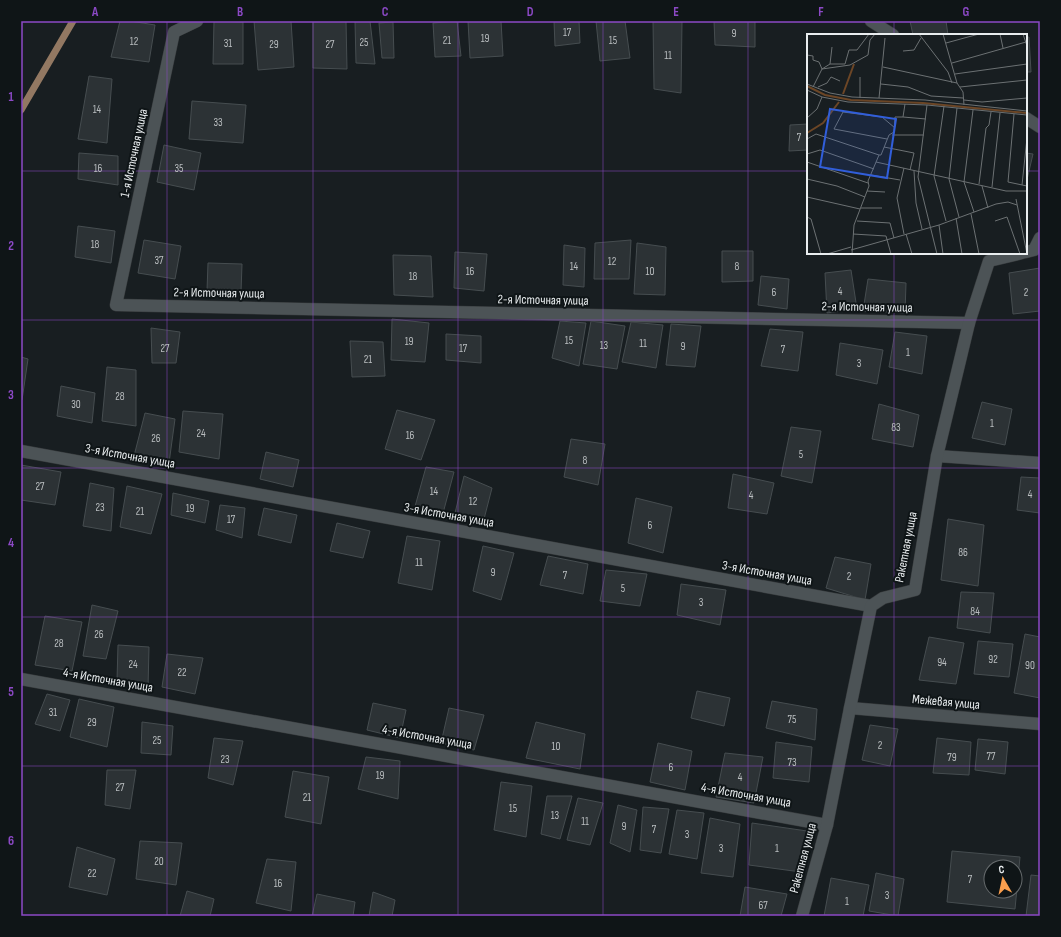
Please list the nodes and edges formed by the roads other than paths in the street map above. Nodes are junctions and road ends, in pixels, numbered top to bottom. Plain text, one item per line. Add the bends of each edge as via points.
1 (197, 21) edge
2 (871, 21) edge
3 (891, 34) edge
4 (1027, 119) edge
5 (1040, 127) edge
6 (1040, 238) edge
7 (1033, 251) edge
8 (1018, 254) edge
9 (116, 305) joint
10 (969, 323) junction
11 (21, 451) edge
12 (937, 456) junction
13 (1040, 463) edge
14 (871, 606) junction
15 (21, 679) edge
16 (850, 708) junction
17 (1040, 724) edge
18 (828, 825) junction
19 (802, 916) edge

1 - 9 street, 1-я Источная улица via 174,32
2 - 3 street
4 - 5 street
6 - 7 street
8 - 10 street, Ракетная улица via 989,261
9 - 10 street, 2-я Источная улица
10 - 12 street, Ракетная улица
11 - 14 street, 3-я Источная улица
12 - 13 street
12 - 14 street, Ракетная улица via 915,590 883,598
14 - 16 street, Ракетная улица
15 - 18 street, 4-я Источная улица
16 - 17 street, Межевая улица
16 - 18 street, Ракетная улица
18 - 19 street, Ракетная улица

